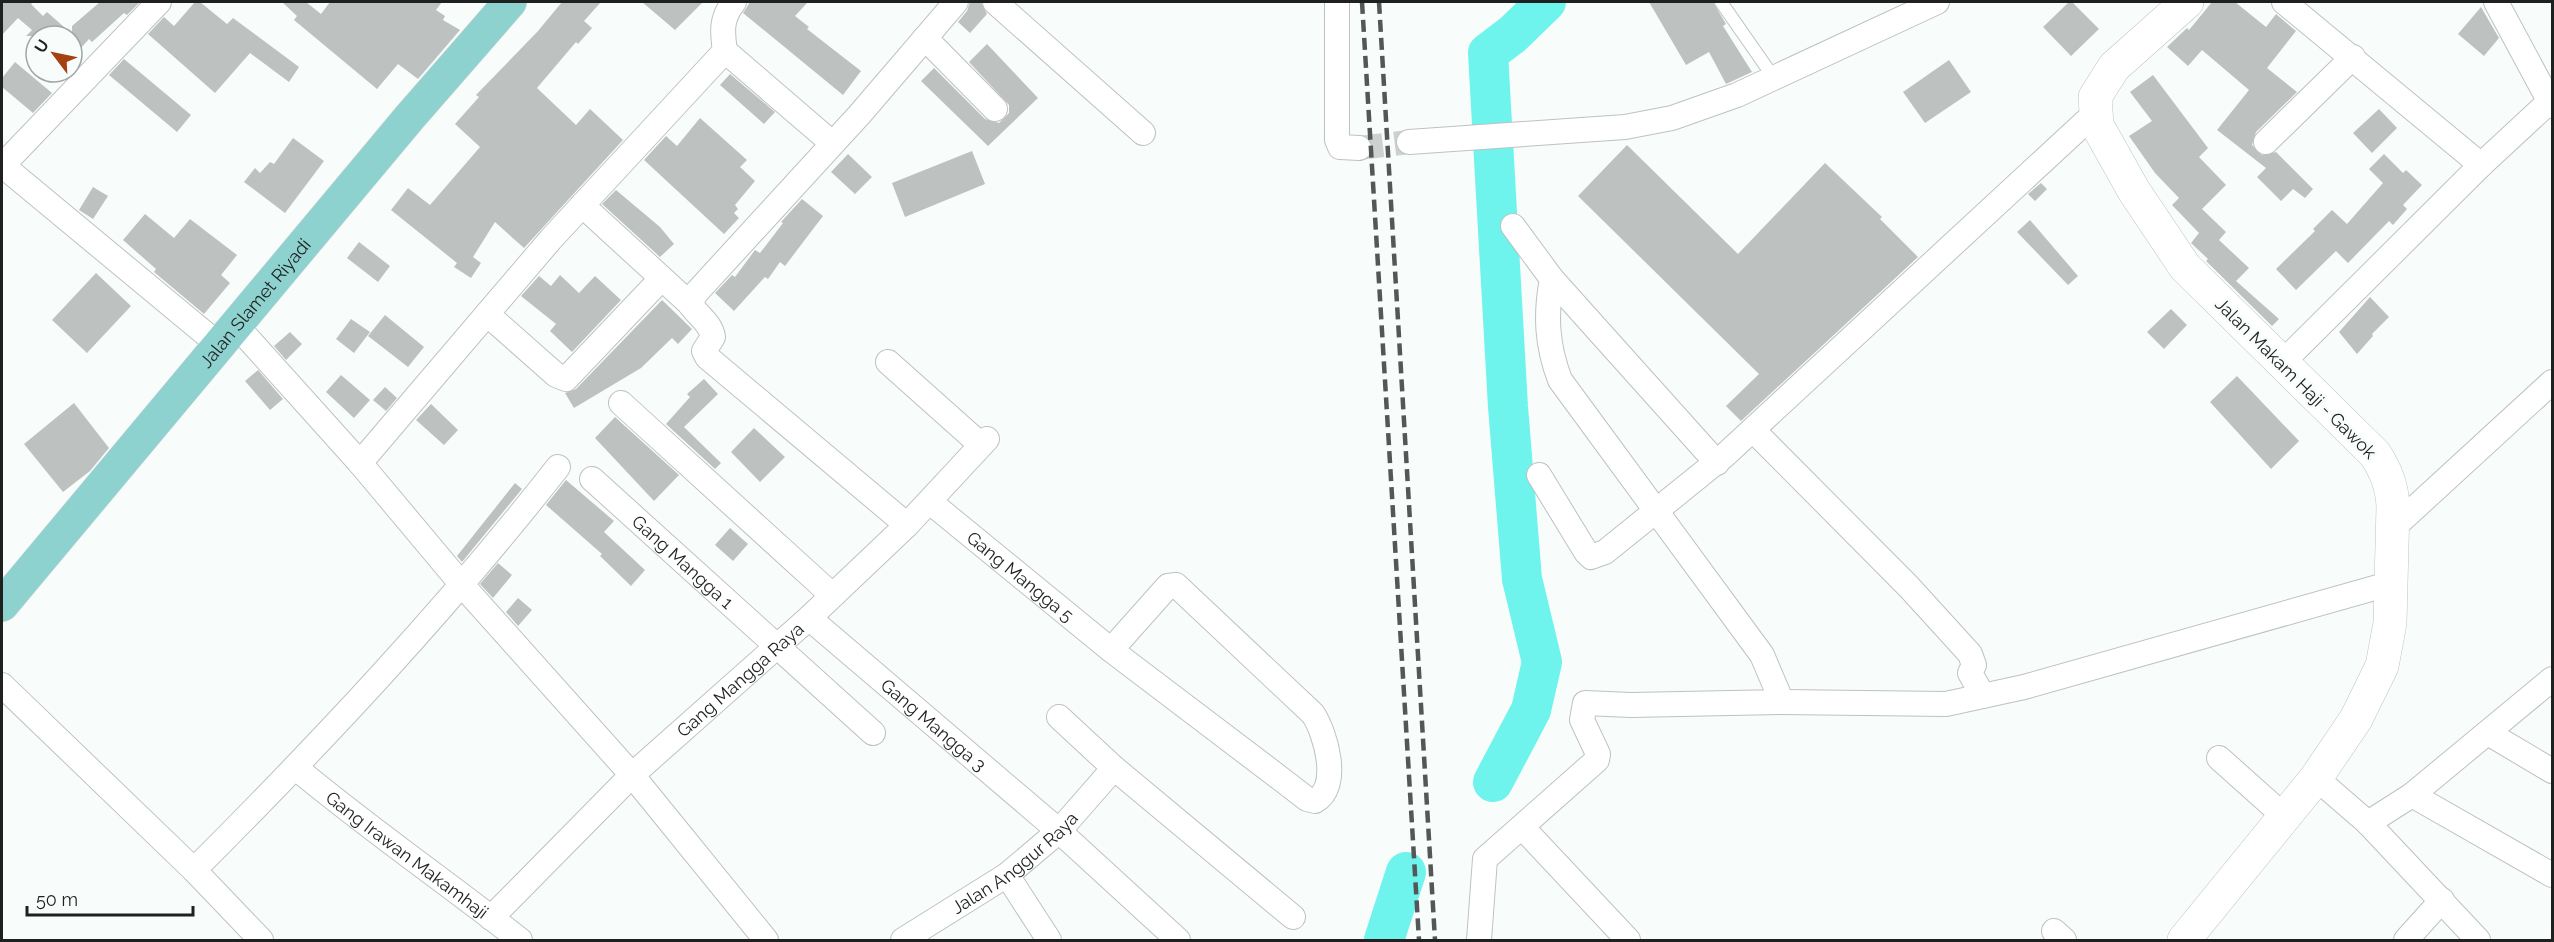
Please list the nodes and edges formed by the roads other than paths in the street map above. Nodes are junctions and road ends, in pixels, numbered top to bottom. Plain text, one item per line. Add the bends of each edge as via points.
1 (157, 2) edge
2 (510, 2) edge
3 (734, 2) edge
4 (956, 2) edge
5 (995, 2) edge
6 (1337, 2) edge
7 (1721, 2) edge
8 (1937, 2) edge
9 (2187, 2) edge
10 (2284, 2) edge
11 (2496, 2) edge
12 (925, 38) junction
13 (725, 51) junction
14 (2353, 57) junction
15 (1774, 78) junction
16 (2551, 103) edge
17 (996, 109) dead end
18 (2095, 113) junction
19 (1143, 133) dead end
20 (1409, 142) tunnel mouth
21 (2266, 142) dead end
22 (832, 143) junction
23 (1359, 148) tunnel mouth
24 (2, 165) edge
25 (2481, 165) junction
26 (582, 205) junction
27 (1512, 225) dead end
28 (661, 279) junction
29 (1552, 279) junction
30 (690, 304) junction
31 (487, 314) junction
32 (227, 335) junction
33 (888, 362) dead end
34 (2281, 364) junction
35 (2553, 381) edge
36 (621, 402) dead end
37 (1753, 430) junction
38 (360, 463) junction
39 (1717, 463) junction
40 (558, 467) dead end
41 (1539, 475) dead end
42 (592, 478) dead end
43 (930, 502) junction
44 (1656, 510) junction
45 (907, 525) junction
46 (2393, 528) junction
47 (2392, 583) junction
48 (463, 586) junction
49 (832, 595) junction
50 (3, 598) edge
51 (809, 618) junction
52 (776, 644) junction
53 (1111, 650) junction
54 (2553, 679) edge
55 (2, 685) edge
56 (1983, 696) junction
57 (1782, 702) junction
58 (1059, 717) dead end
59 (873, 732) dead end
60 (2488, 733) junction
61 (2219, 758) dead end
62 (296, 768) junction
63 (1114, 768) junction
64 (2553, 771) edge
65 (632, 775) junction
66 (2412, 795) junction
67 (2344, 802) junction
68 (2285, 817) junction
69 (1522, 827) junction
70 (1059, 831) junction
71 (194, 870) junction
72 (1007, 875) junction
73 (2553, 875) edge
74 (2442, 900) junction
75 (1293, 917) dead end
76 (491, 918) junction
77 (2460, 921) junction
78 (261, 940) edge
79 (520, 940) edge
80 (766, 940) edge
81 (903, 940) edge
82 (1049, 940) edge
83 (1178, 940) edge
84 (1479, 940) edge
85 (1628, 940) edge
86 (2184, 940) edge
87 (2406, 940) edge
88 (2478, 940) edge
89 (2494, 940) edge

1 - 24 street
2 - 32 main road, Jalan Slamet Riyadi
3 - 13 street via 722,26
4 - 12 street
5 - 19 street
6 - 23 street via 1337,140 1340,147
7 - 15 lane
8 - 15 street
9 - 18 street via 2114,67 2095,97
10 - 14 street
11 - 16 street
12 - 17 street
12 - 22 street
13 - 22 street
13 - 26 street
14 - 21 street
14 - 25 street
15 - 20 street via 1694,111 1650,124
16 - 25 street
18 - 34 street, Jalan Makam Haji - Gawok via 2107,145 2186,267
18 - 37 street
22 - 30 street
24 - 32 street
25 - 34 street
26 - 28 street
26 - 31 street
27 - 29 street
28 - 30 street
28 - 31 street via 566,379 556,375
29 - 39 street
29 - 44 street via 1547,303 1548,330 1550,354 1560,380
30 - 45 street via 713,333 704,351 707,357
31 - 38 street
32 - 38 street
32 - 50 main road, Jalan Slamet Riyadi
33 - 43 street, Gang Mangga Raya via 984,442
34 - 46 street, Jalan Makam Haji - Gawok via 2375,454 2393,491
35 - 46 street
36 - 49 street
37 - 39 street
37 - 56 street via 1970,654 1974,665 1970,673
38 - 48 street
39 - 44 street
40 - 48 street
41 - 44 street via 1591,557 1605,552
42 - 52 street, Gang Mangga 1
43 - 45 street, Gang Mangga Raya
43 - 53 street, Gang Mangga 5
44 - 57 street via 1762,655
45 - 49 street, Gang Mangga Raya
46 - 47 street, Jalan Makam Haji - Gawok
47 - 56 street
47 - 67 street, Jalan Makam Haji - Gawok via 2382,666 2356,719
48 - 62 street
48 - 65 street
49 - 51 street, Gang Mangga Raya
51 - 52 street, Gang Mangga Raya
51 - 70 street, Gang Mangga 3
52 - 59 street, Gang Mangga 1
52 - 65 street, Gang Mangga Raya
53 - 53 street, Gang Mangga 5 via 1307,799 1323,797 1328,787 1326,738 1313,714 1176,585 1168,586
54 - 60 street
55 - 71 street
56 - 57 street via 1946,704
57 - 69 street via 1585,703 1582,720 1598,754 1597,760
58 - 63 street
60 - 64 street
60 - 66 street
61 - 68 street
62 - 71 street
62 - 76 street, Gang Irawan Makamhaji via 361,822
63 - 70 street, Jalan Anggur Raya
63 - 75 street
65 - 76 street, Gang Mangga Raya
65 - 80 street
66 - 67 street
66 - 73 street
67 - 68 street, Jalan Makam Haji - Gawok
67 - 74 street
68 - 86 street, Jalan Makam Haji - Gawok
69 - 84 street via 1485,859
69 - 85 street
70 - 72 street, Jalan Anggur Raya
70 - 83 street, Gang Mangga 3
71 - 78 street
72 - 81 street, Jalan Anggur Raya
72 - 82 street
74 - 77 street
74 - 87 street
76 - 79 street, Gang Irawan Makamhaji
77 - 88 street
77 - 89 street

